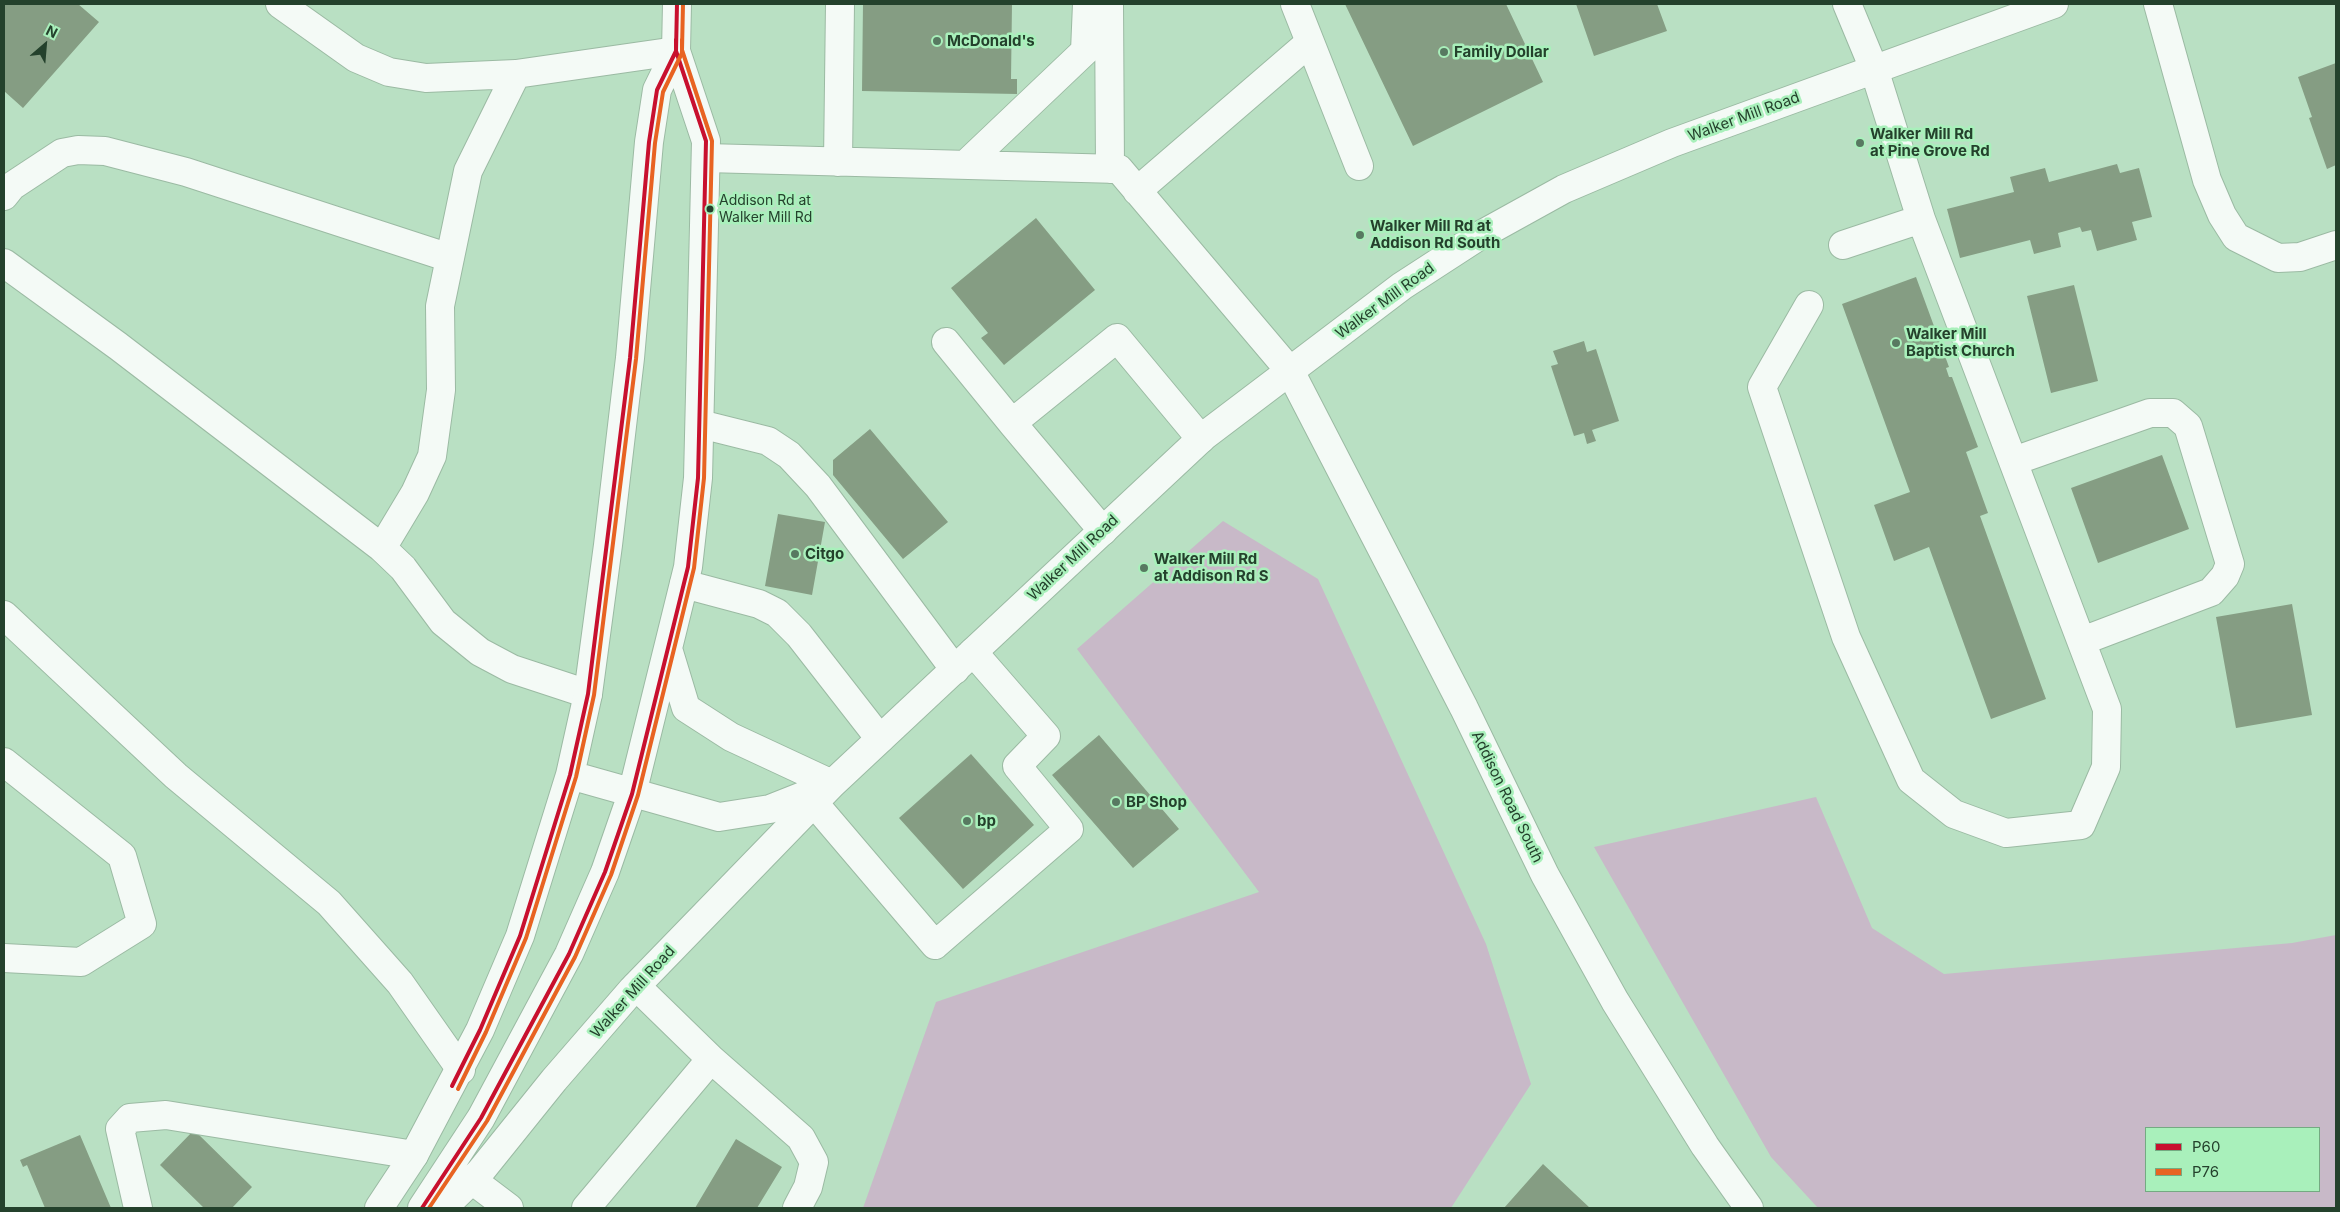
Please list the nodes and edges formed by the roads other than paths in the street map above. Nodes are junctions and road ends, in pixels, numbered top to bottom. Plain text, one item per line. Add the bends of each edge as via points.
1 (280, 4) edge
2 (677, 4) edge
3 (840, 4) edge
4 (1087, 4) edge
5 (1109, 4) edge
6 (1295, 4) edge
7 (1847, 4) edge
8 (2054, 4) edge
9 (2158, 4) edge
10 (1310, 42) junction
11 (676, 51) junction
12 (1874, 69) junction
13 (516, 74) junction
14 (706, 158) junction
15 (838, 162) junction
16 (965, 165) junction
17 (1359, 166) dead end
18 (1110, 169) junction
19 (1137, 190) junction
20 (4, 196) edge
21 (1921, 219) junction
22 (1843, 245) dead end
23 (2336, 245) edge
24 (450, 258) junction
25 (4, 263) edge
26 (1809, 305) dead end
27 (946, 342) dead end
28 (1290, 371) junction
29 (1012, 423) junction
30 (700, 424) junction
31 (1201, 439) junction
32 (2014, 461) junction
33 (1103, 531) junction
34 (382, 548) junction
35 (684, 584) junction
36 (4, 615) edge
37 (2082, 641) junction
38 (669, 650) junction
39 (964, 661) junction
40 (588, 694) junction
41 (880, 739) junction
42 (4, 762) edge
43 (570, 775) junction
44 (823, 793) junction
45 (632, 794) junction
46 (4, 958) edge
47 (636, 986) junction
48 (712, 1059) junction
49 (461, 1070) junction
50 (414, 1155) junction
51 (472, 1180) junction
52 (138, 1208) edge
53 (379, 1208) edge
54 (422, 1208) edge
55 (443, 1208) edge
56 (509, 1208) edge
57 (586, 1208) edge
58 (796, 1208) edge
59 (1749, 1208) edge

1 - 13 main road via 356,58 389,72 426,78
2 - 11 main road
3 - 15 main road
4 - 16 main road via 1085,51
5 - 18 main road
6 - 10 main road
7 - 12 main road
8 - 12 main road, Walker Mill Road
9 - 23 main road via 2207,180 2236,238 2278,258 2300,257
10 - 17 main road
10 - 19 main road
11 - 13 main road
11 - 14 main road via 706,141
11 - 40 main road via 657,90 630,358
12 - 21 main road
12 - 28 main road, Walker Mill Road via 1672,143 1564,189 1479,236 1402,286
13 - 24 main road via 468,172
14 - 15 main road
14 - 30 main road
15 - 16 main road
16 - 18 main road
18 - 19 main road, Addison Road South via 1119,169
19 - 28 main road, Addison Road South
20 - 24 main road via 12,186 62,153 105,151 186,172
21 - 22 main road
21 - 32 main road
24 - 34 main road via 440,306 441,390 432,456 415,493
25 - 34 main road
26 - 37 main road via 1762,386 1846,637 1911,780 1954,814 2006,833 2081,825 2106,767 2107,709
27 - 29 main road
28 - 31 main road, Walker Mill Road
28 - 59 main road, Addison Road South via 1464,708 1545,874 1615,1001 1705,1146
29 - 31 main road via 1117,338
29 - 33 main road
30 - 35 main road via 698,478
30 - 39 main road via 768,441 789,455
31 - 33 main road, Walker Mill Road
32 - 37 main road
32 - 37 main road via 2150,413 2173,413 2188,426 2230,564 2225,576 2211,592
33 - 39 main road, Walker Mill Road
34 - 40 main road via 403,568 442,622 480,652 512,669
35 - 38 main road
35 - 41 main road via 759,604 777,613 799,635
36 - 49 main road via 176,776 329,903 400,983
38 - 44 main road via 686,708
38 - 45 main road
39 - 41 main road, Walker Mill Road
39 - 44 main road via 1046,736 1017,766 1069,829 935,945
40 - 43 main road
41 - 44 main road, Walker Mill Road
42 - 46 main road via 122,856 142,924 82,962
43 - 45 main road, Walker Mill Road
43 - 49 main road via 520,936
44 - 45 main road, Walker Mill Road via 770,809 719,817
44 - 47 main road, Walker Mill Road
45 - 54 main road via 605,872 568,954 481,1118
47 - 48 main road
47 - 51 main road, Walker Mill Road
48 - 57 main road
48 - 58 main road via 806,1146 814,1162 808,1187
49 - 50 main road
50 - 52 main road via 166,1115 130,1118 120,1129
50 - 53 main road
51 - 55 main road, Walker Mill Road
51 - 56 main road

